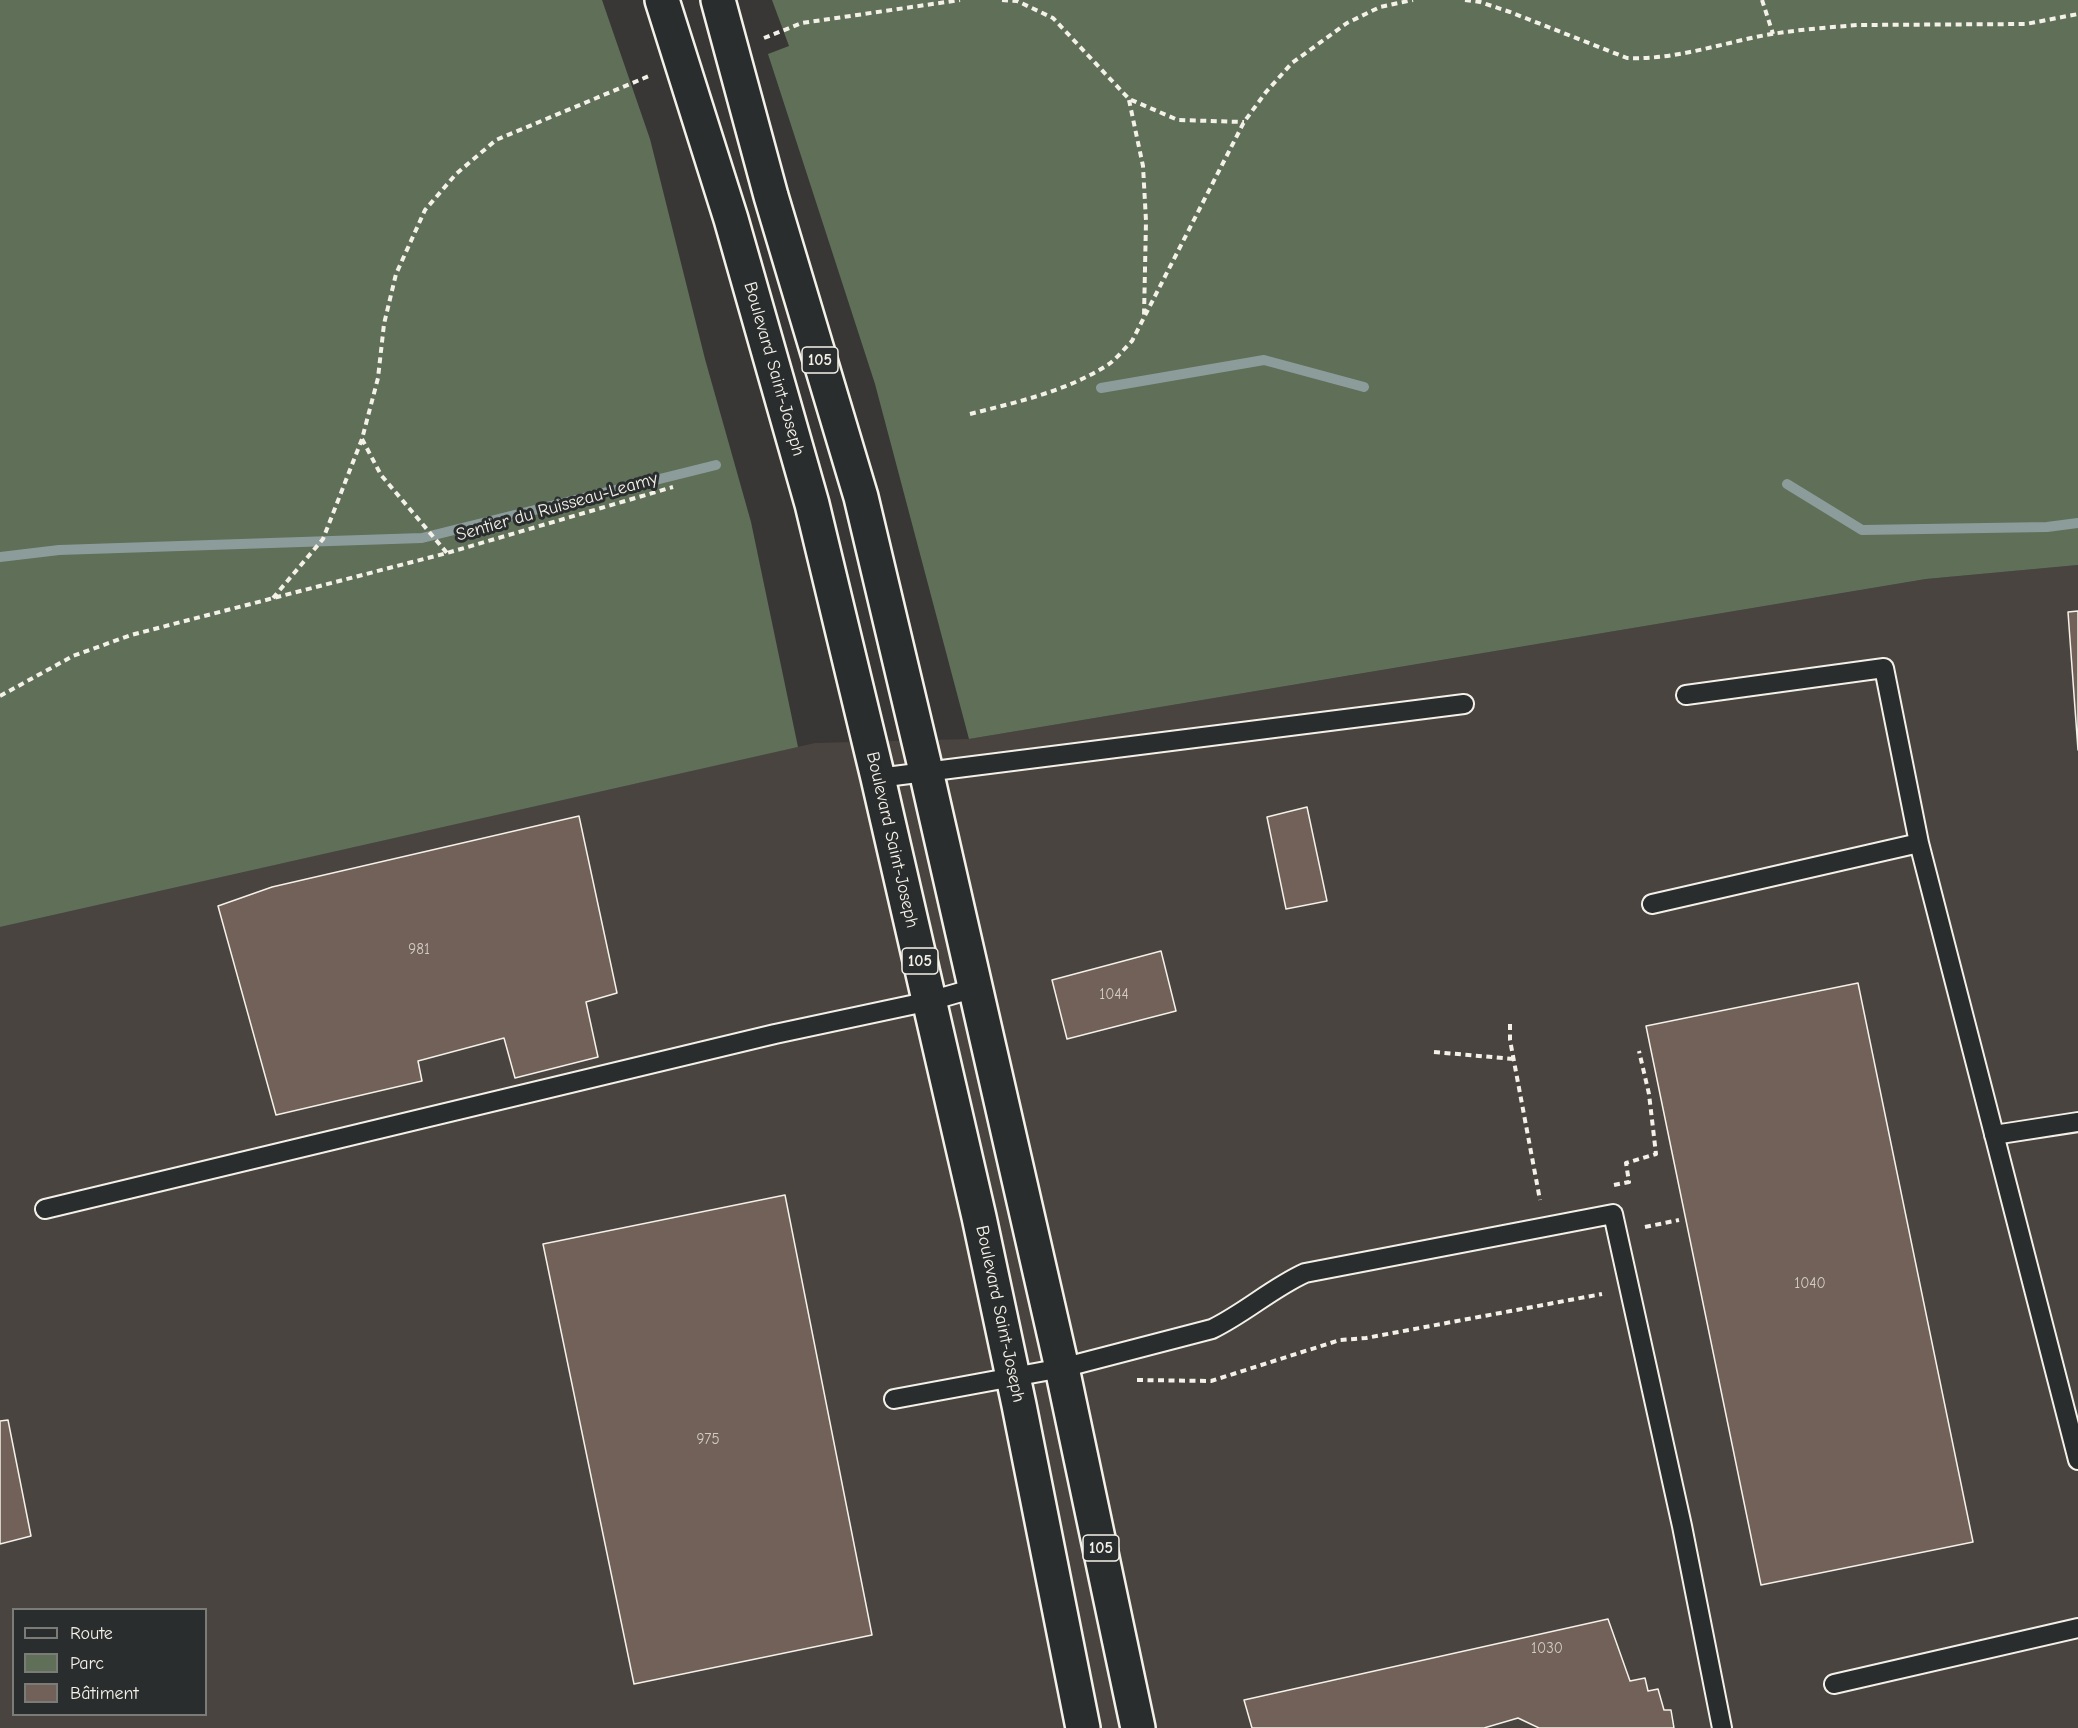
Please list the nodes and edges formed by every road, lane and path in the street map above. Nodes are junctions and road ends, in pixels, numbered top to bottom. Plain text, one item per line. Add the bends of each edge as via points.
1 (662, 0) edge
2 (718, 0) edge
3 (960, 0) edge
4 (1002, 0) edge
5 (1413, 0) edge
6 (1465, 0) edge
7 (1762, 0) edge
8 (2078, 14) edge
9 (1773, 34) junction
10 (731, 50) junction
11 (684, 65) junction
12 (1129, 99) junction
13 (1244, 122) junction
14 (1144, 319) junction
15 (970, 414) dead end
16 (362, 439) junction
17 (673, 487) dead end
18 (447, 553) junction
19 (273, 598) junction
20 (1686, 695) dead end
21 (0, 696) edge
22 (1464, 704) dead end
23 (926, 771) junction
24 (878, 778) junction
25 (1919, 843) junction
26 (1652, 903) dead end
27 (975, 988) junction
28 (930, 1001) junction
29 (1510, 1024) dead end
30 (1639, 1051) dead end
31 (1434, 1052) dead end
32 (1514, 1059) junction
33 (2078, 1122) edge
34 (1994, 1135) junction
35 (1607, 1186) dead end
36 (1551, 1197) dead end
37 (1540, 1198) junction
38 (45, 1209) dead end
39 (1679, 1220) dead end
40 (1546, 1227) junction
41 (1617, 1232) junction
42 (1630, 1290) junction
43 (1062, 1368) junction
44 (1013, 1378) junction
45 (1133, 1380) dead end
46 (894, 1399) dead end
47 (2078, 1460) edge
48 (2078, 1628) edge
49 (1834, 1684) dead end
50 (1083, 1728) edge
51 (1138, 1728) edge
52 (1722, 1728) edge

1 - 11 main road, Boulevard Saint-Joseph / 105
2 - 10 main road, 105
3 - 10 path via 802,23
4 - 12 path via 1017,1 1053,18
5 - 13 path via 1380,7 1347,23 1292,63
6 - 9 path via 1500,9 1628,58 1665,57
7 - 9 path
8 - 9 path via 2026,24 1857,25
10 - 23 main road, 105 via 861,497
11 - 16 path via 496,140 456,174 425,210 396,274 384,324 378,378
11 - 24 main road, Boulevard Saint-Joseph / 105 via 812,504
12 - 13 path via 1178,120
12 - 14 path via 1143,166
13 - 14 path
14 - 15 path via 1132,341 1111,362 1086,377
16 - 18 path, Sentier du Ruisseau-Leamy via 381,475
16 - 19 path via 323,539
17 - 18 path, Sentier du Ruisseau-Leamy
18 - 19 path, Sentier du Ruisseau-Leamy
19 - 21 path, Sentier du Ruisseau-Leamy via 131,634 73,656
20 - 25 lane via 1884,668
22 - 23 lane
23 - 24 lane
23 - 27 main road, 105
24 - 28 main road, Boulevard Saint-Joseph / 105
25 - 26 lane
25 - 34 lane
27 - 28 lane
27 - 43 main road, 105
28 - 38 lane via 796,1029
28 - 44 main road, Boulevard Saint-Joseph / 105
29 - 32 path
30 - 35 path via 1656,1154 1626,1163 1629,1182
31 - 32 path
32 - 37 path
33 - 34 lane
34 - 47 lane
36 - 37 path
37 - 40 path
39 - 41 path
40 - 41 lane via 1613,1214
40 - 43 lane via 1305,1272 1212,1329
41 - 42 lane
42 - 45 path via 1340,1340 1211,1382
42 - 52 lane
43 - 44 lane
43 - 51 main road, 105
44 - 46 lane
44 - 50 main road, Boulevard Saint-Joseph / 105
48 - 49 lane

